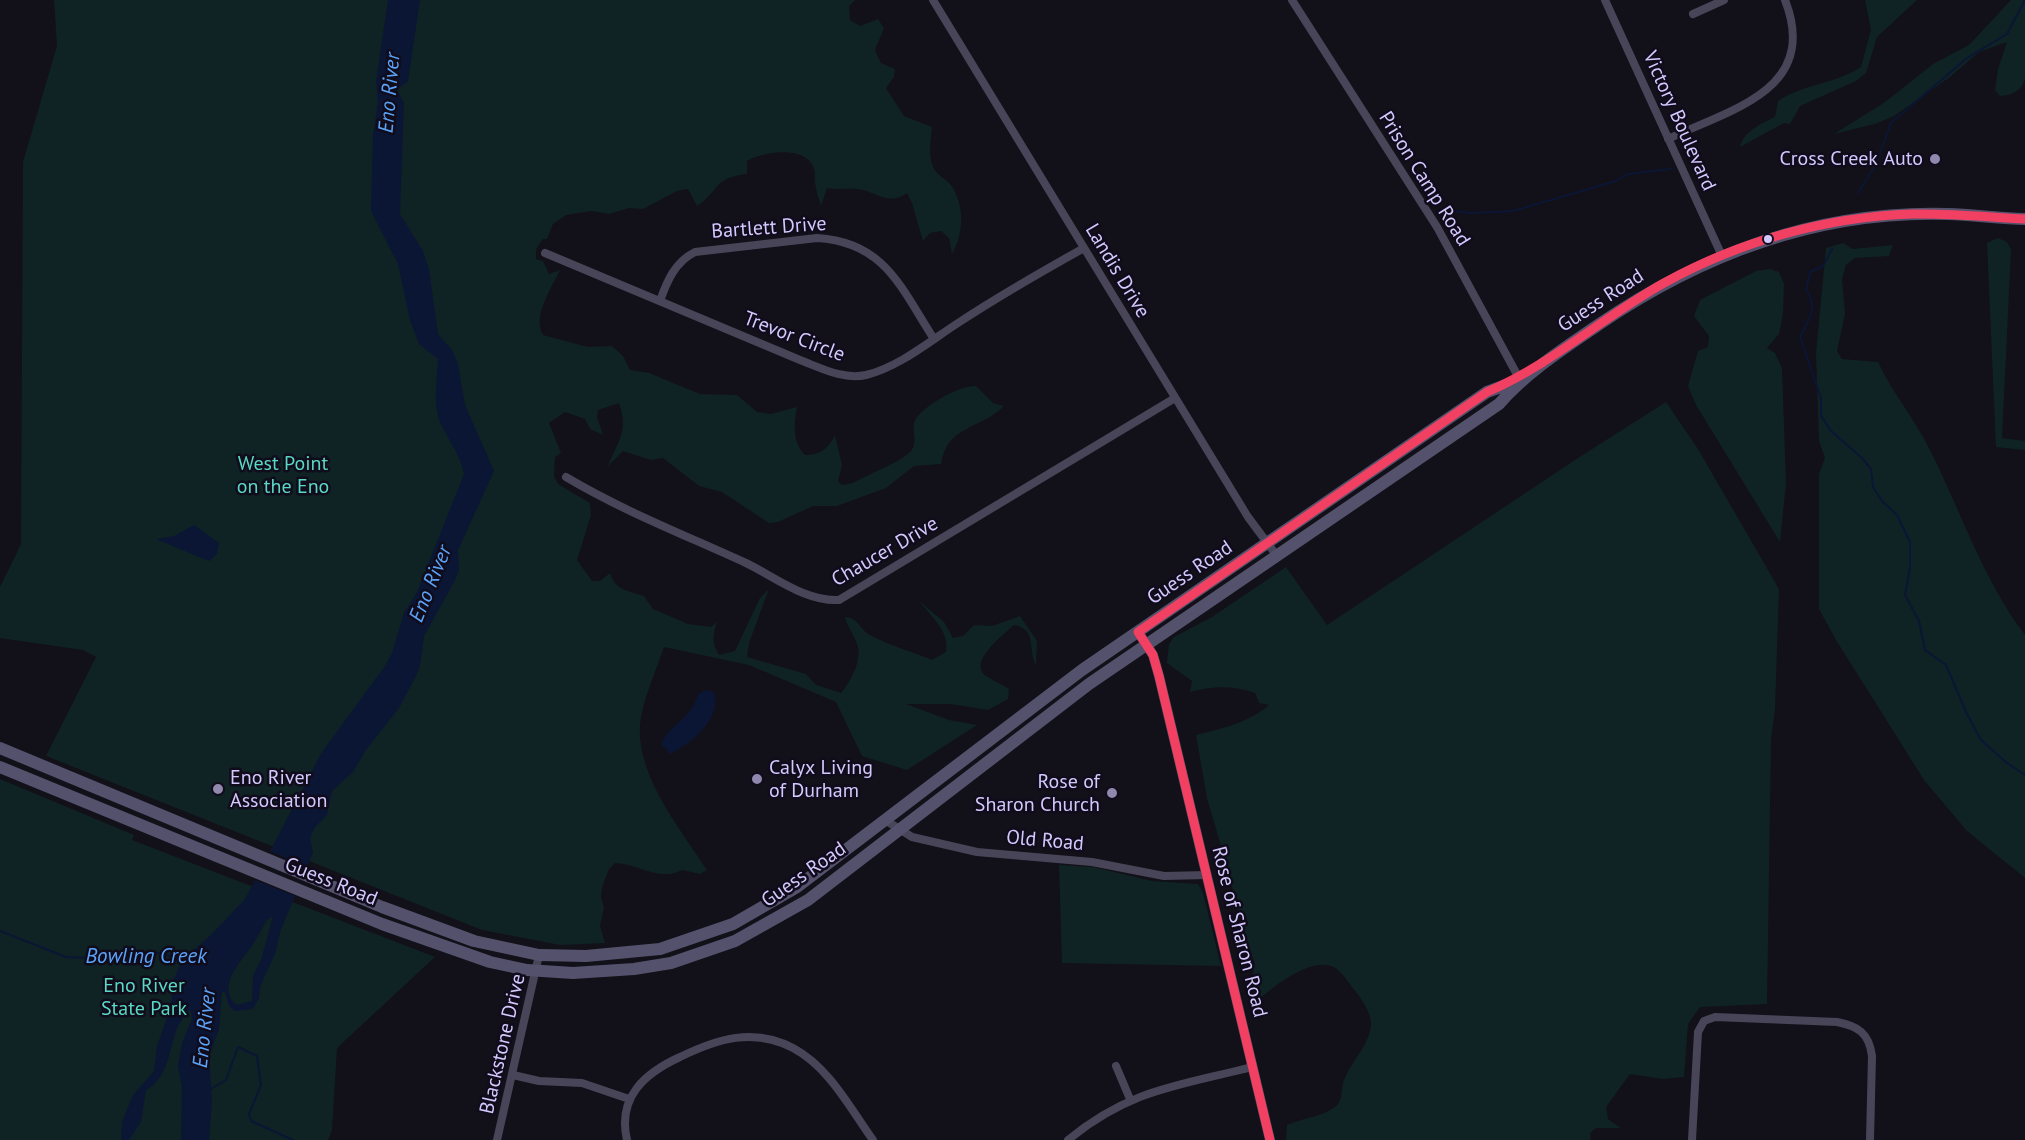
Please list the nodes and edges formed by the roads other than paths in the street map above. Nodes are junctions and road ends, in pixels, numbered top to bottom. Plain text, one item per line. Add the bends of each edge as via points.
1 (933, 0) edge
2 (1292, 0) edge
3 (1605, 0) edge
4 (1724, 0) edge
5 (1785, 0) edge
6 (1693, 14) dead end
7 (1668, 139) junction
8 (2025, 219) edge
9 (1084, 248) junction
10 (545, 253) dead end
11 (1722, 256) junction
12 (660, 301) junction
13 (934, 339) junction
14 (1520, 380) junction
15 (1175, 398) junction
16 (566, 477) dead end
17 (1266, 544) junction
18 (1277, 556) junction
19 (1138, 632) junction
20 (1146, 644) junction
21 (0, 748) edge
22 (0, 767) edge
23 (885, 820) junction
24 (900, 829) junction
25 (1207, 875) junction
26 (539, 955) junction
27 (537, 970) junction
28 (1116, 1066) dead end
29 (1252, 1067) junction
30 (513, 1075) junction
31 (629, 1099) junction
32 (1130, 1099) junction
33 (497, 1140) edge
34 (627, 1140) edge
35 (873, 1140) edge
36 (1068, 1140) edge
37 (1270, 1140) edge
38 (1692, 1140) edge
39 (1870, 1140) edge

1 - 9 street, Landis Drive
2 - 14 street, Prison Camp Road via 1437,227
3 - 7 street, Victory Boulevard
4 - 6 street
5 - 7 street via 1794,36 1783,74 1766,93
7 - 11 street, Victory Boulevard
8 - 11 main road, Guess Road via 1940,214 1847,221 1780,235
9 - 13 street, Trevor Circle
9 - 15 street, Landis Drive
10 - 12 street, Trevor Circle
11 - 14 main road, Guess Road via 1656,288
12 - 13 street, Trevor Circle via 840,375 871,373
12 - 13 street, Bartlett Drive via 674,270 695,252 830,238 858,246 887,267
14 - 17 main road, Guess Road via 1487,392
14 - 18 main road, Guess Road via 1499,404
15 - 16 street, Chaucer Drive via 839,600 799,591 601,498
15 - 17 street, Landis Drive
17 - 18 street, Landis Drive
17 - 19 main road, Guess Road
18 - 20 main road, Guess Road
19 - 20 street, Rose of Sharon Road
19 - 23 main road, Guess Road
20 - 24 main road, Guess Road
20 - 25 street, Rose of Sharon Road via 1156,666
21 - 26 main road, Guess Road via 432,927 495,947
22 - 27 main road, Guess Road via 452,949 490,962
23 - 24 street, Old Road
23 - 26 main road, Guess Road via 797,887 733,924 660,949 586,956
24 - 25 street, Old Road via 912,837 977,852 1092,862 1164,876
24 - 27 main road, Guess Road via 808,900 735,941 671,963 634,969 573,973
25 - 29 street, Rose of Sharon Road
26 - 27 street, Blackstone Drive
27 - 30 street, Blackstone Drive
28 - 32 street
29 - 32 street
29 - 37 street, Rose of Sharon Road
30 - 31 street via 582,1083
30 - 33 street, Blackstone Drive
31 - 34 street via 624,1123
31 - 35 street via 648,1074 698,1048 728,1038 767,1039 792,1047 814,1062
32 - 36 street via 1095,1118
38 - 39 street via 1698,1032 1704,1021 1715,1017 1837,1022 1857,1027 1867,1037 1872,1056

